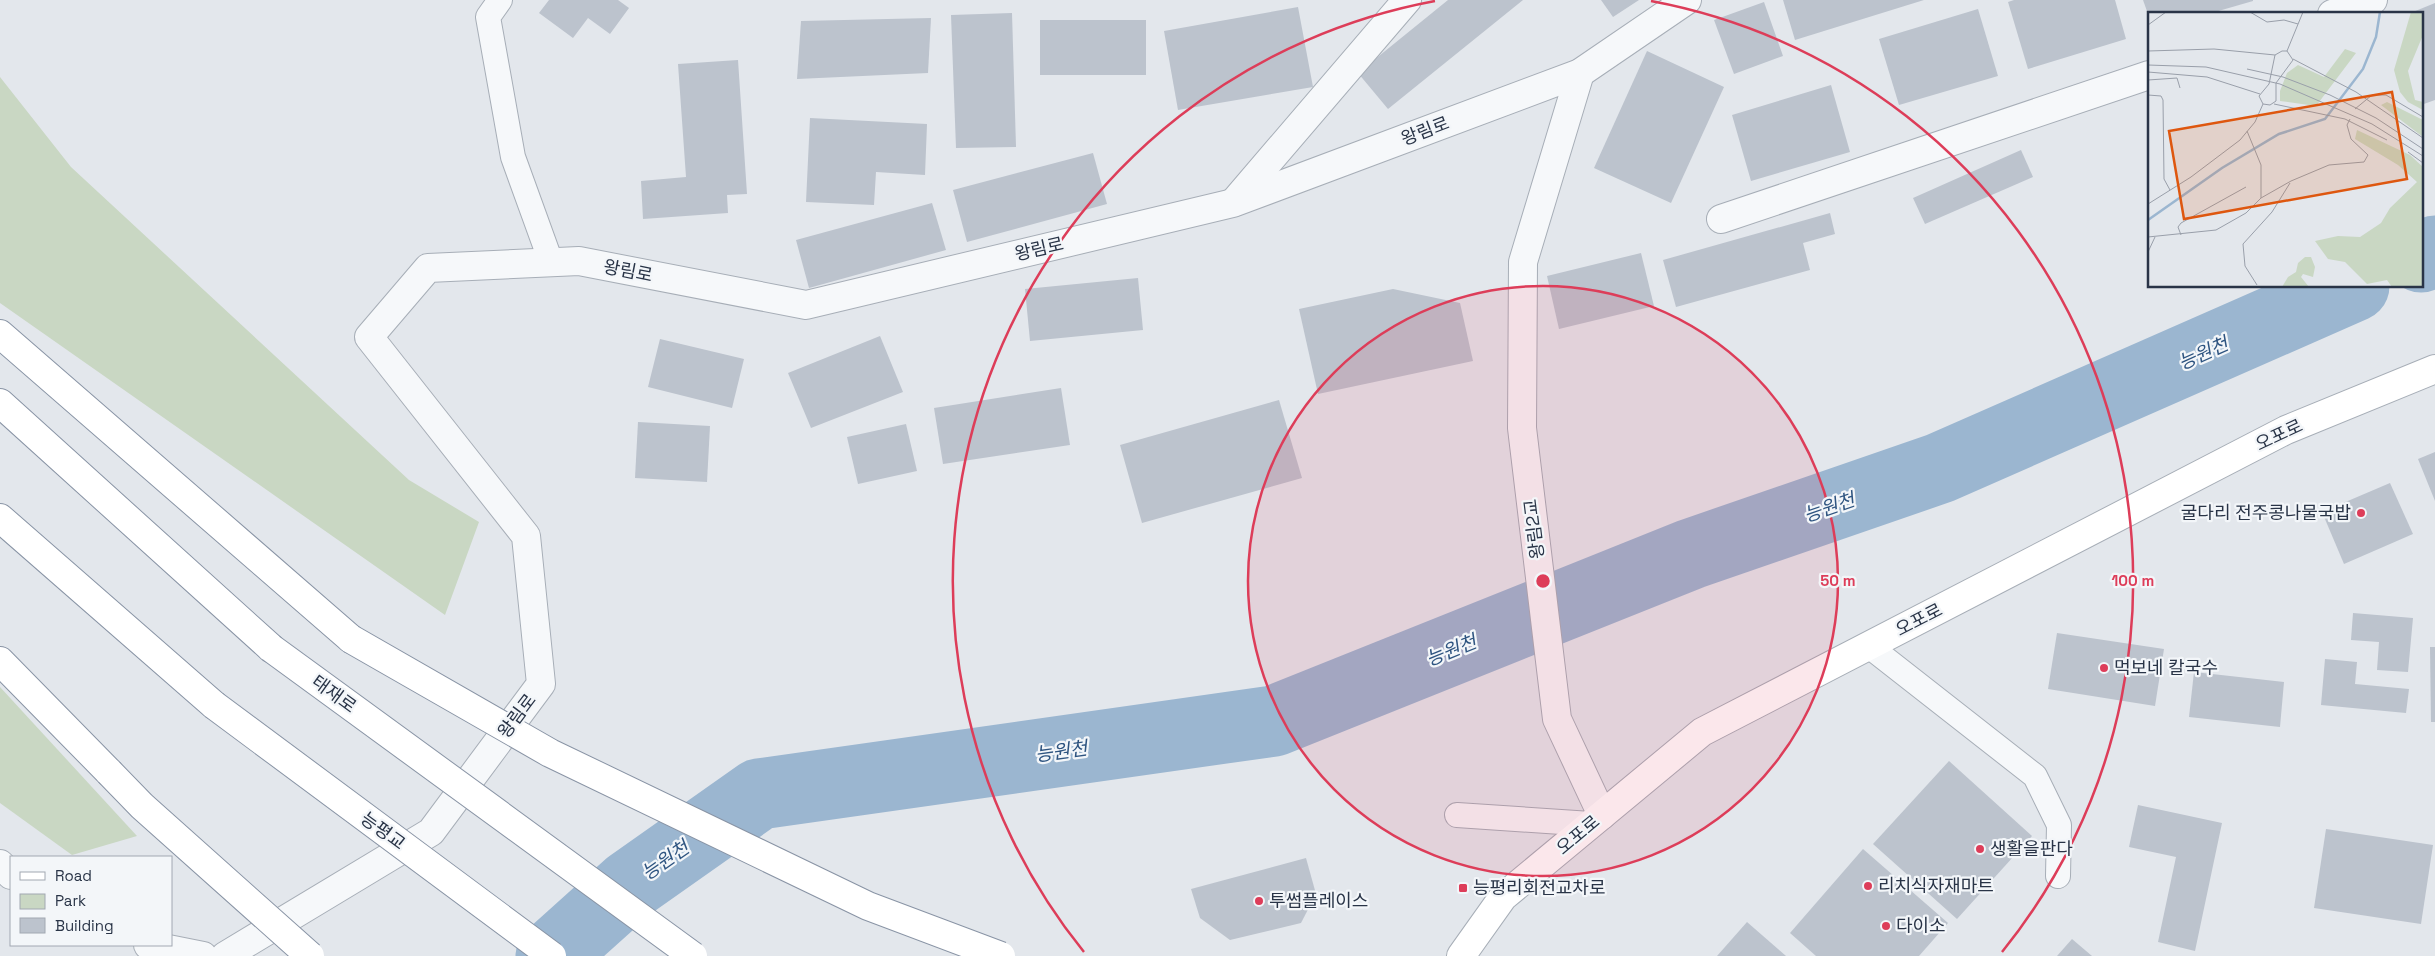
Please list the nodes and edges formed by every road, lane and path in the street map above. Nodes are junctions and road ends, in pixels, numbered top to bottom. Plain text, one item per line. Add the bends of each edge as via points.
1 (500, 0) edge
2 (1407, 0) edge
3 (1687, 0) edge
4 (2373, 0) edge
5 (2338, 12) edge
6 (1580, 73) junction
7 (2148, 75) edge
8 (1233, 203) junction
9 (1721, 219) dead end
10 (551, 262) junction
11 (0, 334) edge
12 (2435, 369) edge
13 (0, 403) edge
14 (0, 518) edge
15 (1868, 646) junction
16 (0, 661) edge
17 (1457, 815) dead end
18 (1596, 820) junction
19 (0, 864) edge
20 (10, 874) edge
21 (2058, 876) dead end
22 (153, 946) edge
23 (203, 956) edge
24 (225, 956) edge
25 (310, 956) edge
26 (552, 956) edge
27 (692, 956) edge
28 (1000, 956) edge
29 (1461, 956) edge

1 - 10 lane via 488,17 513,157
2 - 8 street
3 - 6 street, 왕림로
4 - 5 street
6 - 8 street, 왕림로
6 - 18 street, 왕림2교 via 1523,262 1522,428 1557,719
7 - 9 street
8 - 10 street, 왕림로 via 806,305 579,261
10 - 24 street, 왕림로 via 428,268 369,337 526,536 541,684 431,832
11 - 28 main road, bridge via 350,639 550,753 868,906
12 - 15 main road, 오포로 via 2286,430
13 - 27 main road, 태재로, bridge via 271,648
14 - 26 main road, 능평교, bridge via 214,706
15 - 18 main road, 오포로 via 1702,732
15 - 21 lane via 2035,776 2059,825
16 - 25 main road, bridge via 142,806
17 - 18 lane
18 - 29 main road, 오포로 via 1503,897
19 - 20 street
22 - 23 street

